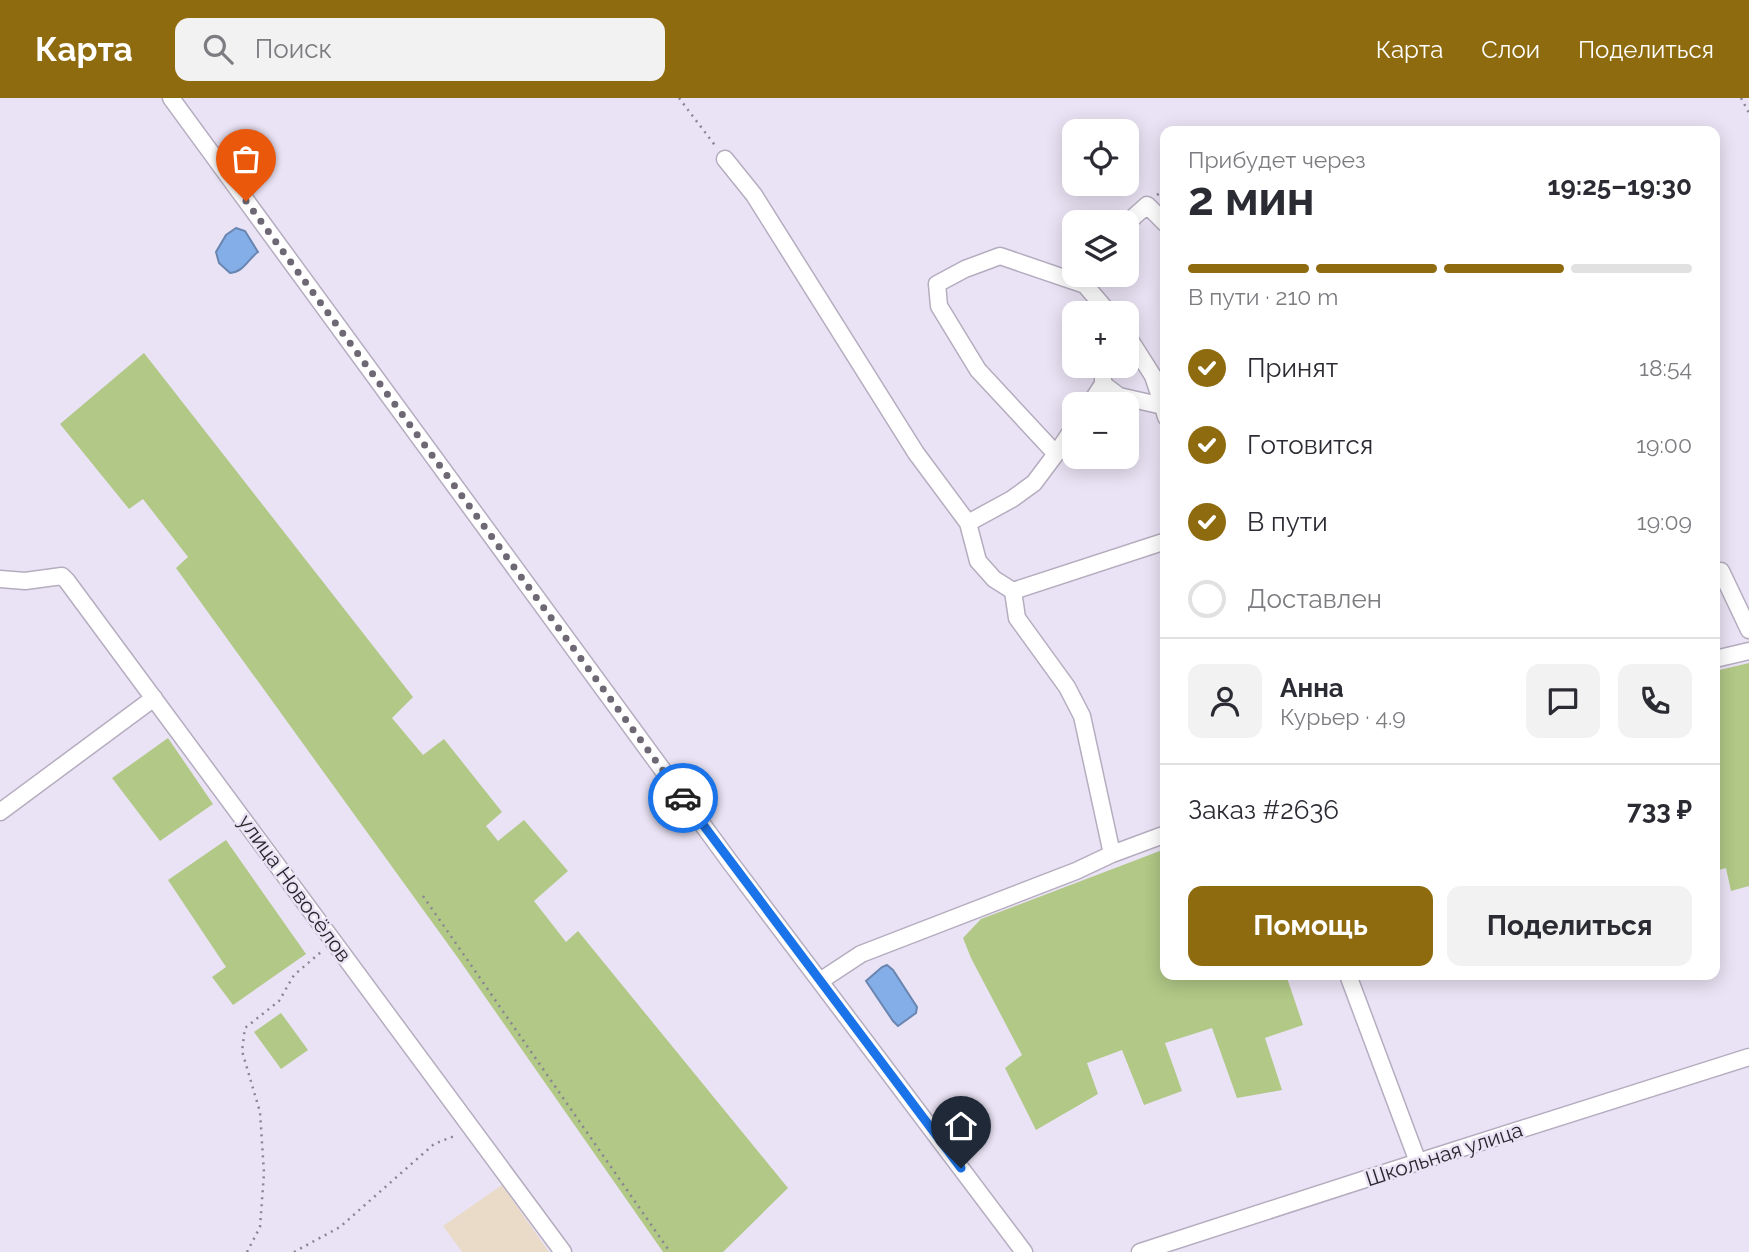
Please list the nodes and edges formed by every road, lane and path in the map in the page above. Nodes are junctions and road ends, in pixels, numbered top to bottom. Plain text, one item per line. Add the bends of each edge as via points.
1 (171, 98) edge
2 (679, 98) edge
3 (1741, 98) edge
4 (1749, 113) edge
5 (725, 159) joint
6 (1139, 212) edge
7 (1160, 217) edge
8 (1062, 273) edge
9 (1139, 356) edge
10 (1104, 378) edge
11 (1104, 384) junction
12 (1098, 392) edge
13 (1160, 395) edge
14 (1160, 408) edge
15 (1062, 445) edge
16 (1056, 454) junction
17 (968, 523) junction
18 (1160, 543) edge
19 (1721, 571) dead end
20 (0, 579) edge
21 (1013, 591) junction
22 (1749, 630) edge
23 (1749, 651) edge
24 (1720, 658) edge
25 (154, 698) junction
26 (0, 812) edge
27 (1160, 836) edge
28 (1112, 854) junction
29 (423, 896) dead end
30 (335, 943) junction
31 (1350, 980) edge
32 (820, 981) junction
33 (1749, 1057) edge
34 (473, 1129) junction
35 (1418, 1162) junction
36 (247, 1252) edge
37 (294, 1252) edge
38 (563, 1252) edge
39 (670, 1252) edge
40 (1024, 1252) edge
41 (1140, 1252) edge

1 - 32 street
2 - 5 path
3 - 4 path
5 - 17 street via 754,195 916,453
6 - 7 street via 1147,205
8 - 16 street via 1000,256 937,284 939,306 978,370
9 - 13 street
10 - 11 street
11 - 12 street
11 - 14 street via 1119,396
15 - 16 street
16 - 17 street via 1034,483
17 - 21 street via 978,561
18 - 21 street
19 - 22 street
20 - 25 street, улица Новосёлов via 62,576
21 - 28 street via 1017,618 1067,687 1082,716
23 - 24 street
25 - 26 street
25 - 30 street, улица Новосёлов
27 - 28 street
28 - 32 street via 860,954
29 - 39 path
30 - 34 street, улица Новосёлов
30 - 36 path via 294,975 279,1002 245,1028 242,1051 260,1112 264,1173 260,1227
31 - 35 street
32 - 40 street
33 - 35 street, Школьная улица
34 - 37 path via 434,1144 340,1227
34 - 38 street, улица Новосёлов
35 - 41 street, Школьная улица

